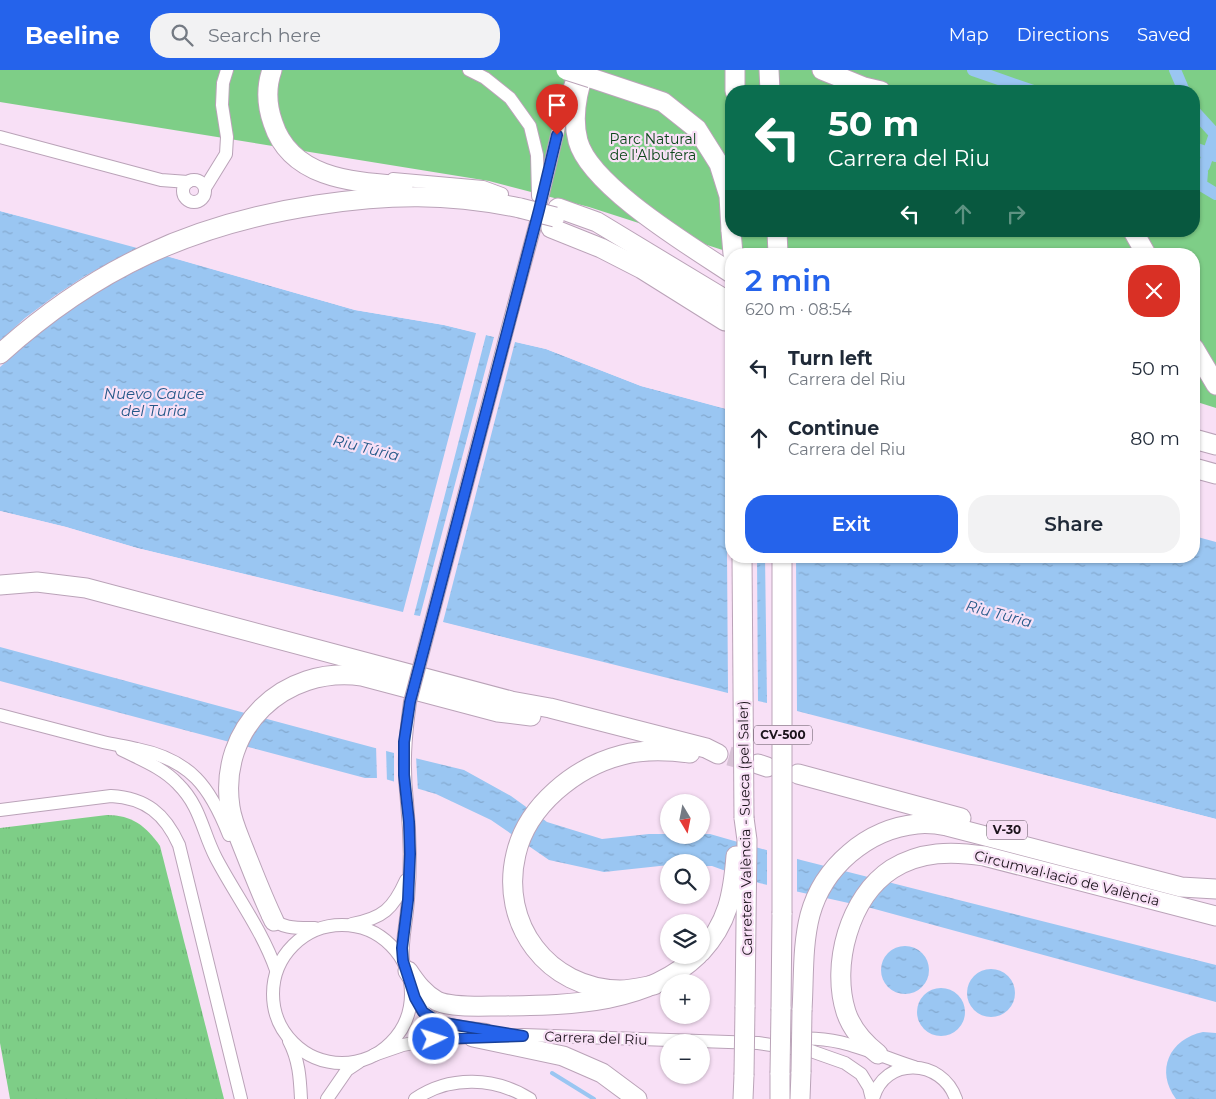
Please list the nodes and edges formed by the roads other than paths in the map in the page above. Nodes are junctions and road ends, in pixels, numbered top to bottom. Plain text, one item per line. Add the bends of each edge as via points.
1 (227, 70) edge
2 (272, 70) edge
3 (282, 70) edge
4 (469, 70) edge
5 (564, 70) edge
6 (734, 70) edge
7 (769, 70) edge
8 (822, 70) edge
9 (584, 73) edge
10 (735, 85) edge
11 (770, 85) edge
12 (859, 85) edge
13 (566, 97) junction
14 (0, 137) edge
15 (725, 183) edge
16 (502, 194) junction
17 (520, 208) junction
18 (551, 216) junction
19 (1136, 237) edge
20 (1143, 248) edge
21 (725, 269) edge
22 (725, 299) edge
23 (725, 321) dead end
24 (0, 354) edge
25 (1200, 358) edge
26 (1216, 385) edge
27 (1200, 441) edge
28 (1216, 445) edge
29 (1200, 470) edge
30 (1216, 474) edge
31 (742, 563) edge
32 (782, 563) edge
33 (0, 585) edge
34 (0, 715) edge
35 (649, 733) junction
36 (107, 743) junction
37 (798, 774) dead end
38 (0, 810) edge
39 (409, 873) junction
40 (1216, 889) edge
41 (739, 902) junction
42 (1216, 916) edge
43 (274, 920) junction
44 (348, 925) junction
45 (320, 928) junction
46 (710, 940) edge
47 (687, 964) edge
48 (276, 970) junction
49 (407, 972) junction
50 (654, 985) junction
51 (287, 1036) junction
52 (473, 1036) junction
53 (523, 1036) junction
54 (758, 1043) junction
55 (878, 1054) junction
56 (369, 1057) junction
57 (914, 1067) junction
58 (241, 1099) edge
59 (301, 1099) edge
60 (327, 1099) edge
61 (415, 1099) edge
62 (530, 1099) edge
63 (636, 1099) edge
64 (743, 1099) edge
65 (780, 1099) edge
66 (800, 1099) edge
67 (873, 1099) edge
68 (956, 1099) edge

1 - 14 street via 222,105 226,154 218,167 193,186
2 - 16 highway via 268,103 274,128 290,152 318,172 366,183
3 - 16 street via 276,99 282,129 300,153 318,164 356,175 482,187
4 - 18 street via 510,98 530,126
5 - 9 highway, bridge
5 - 13 street, Carrera del Riu
6 - 10 highway
7 - 11 highway
8 - 12 highway
9 - 13 street, Carrera del Riu
9 - 15 highway via 662,102 697,129 719,164
9 - 21 highway via 576,127 578,142 586,159 611,188
13 - 18 street, Carrera del Riu
16 - 17 highway
17 - 18 highway
17 - 24 highway via 490,213 439,205 322,204 243,219 166,245 109,273 49,313
18 - 22 highway via 597,222
18 - 23 highway
18 - 39 street, Carrera del Riu, bridge via 513,308 410,702 404,742
19 - 20 highway
25 - 26 highway
27 - 28 highway
29 - 30 highway
31 - 41 highway, Carretera València - Sueca (pel Saler) / CV-500, bridge via 744,818 738,839 734,884
32 - 65 highway, CV-500, bridge
33 - 35 highway via 37,582 86,588 502,698
34 - 36 street
35 - 43 highway via 498,712 362,676 326,675 296,683 270,701 246,728 233,757 229,788 233,819
35 - 50 highway via 724,755 650,750 622,755 584,771 544,803 526,829 516,853 513,892 518,918 530,942 558,971 604,988 620,990
36 - 43 street via 169,759 198,779 214,799 256,900
36 - 48 street via 161,770 192,801 215,856 269,949
37 - 40 highway, V-30 via 1185,877
38 - 58 street via 111,796 125,797 150,807 164,819 179,845
39 - 44 street, Carrera del Riu via 390,908 375,918
39 - 49 street, Carrera del Riu via 402,948
40 - 66 highway, bridge via 1182,887 947,826 918,824 872,838 832,871 814,903 805,943
41 - 46 highway
41 - 64 highway, Carretera València - Sueca (pel Saler), bridge via 745,1007
42 - 55 highway, Circumval·lació de València / V-30 via 968,853 924,855 893,869 866,894 854,914 843,955 842,987 846,1012 863,1042
43 - 45 street via 294,928
44 - 45 street
44 - 49 street via 362,927 380,936 396,950
45 - 48 street via 303,936 289,949
47 - 50 highway
48 - 51 street via 272,998
49 - 50 highway via 423,991 438,1002 456,1005 573,1003 620,996
49 - 53 street, Carrera del Riu via 418,1005 433,1019
49 - 56 street via 411,999 409,1013 395,1038
51 - 56 street via 297,1047 323,1060 337,1063
51 - 59 street via 297,1060
52 - 53 street, Carrera del Riu
52 - 56 street, Carrera del Riu via 403,1045
52 - 63 highway via 563,1056 602,1073
53 - 54 street, Carrera del Riu
54 - 55 street, Carrera del Riu via 822,1038
54 - 67 street, Carrera del Riu via 811,1051 845,1063 861,1074
55 - 57 street, Carrera del Riu
56 - 60 street via 347,1070
57 - 67 street via 903,1068 886,1078
57 - 68 street, Carrera del Riu via 936,1072 948,1083
61 - 62 street via 436,1088 465,1081 494,1084

